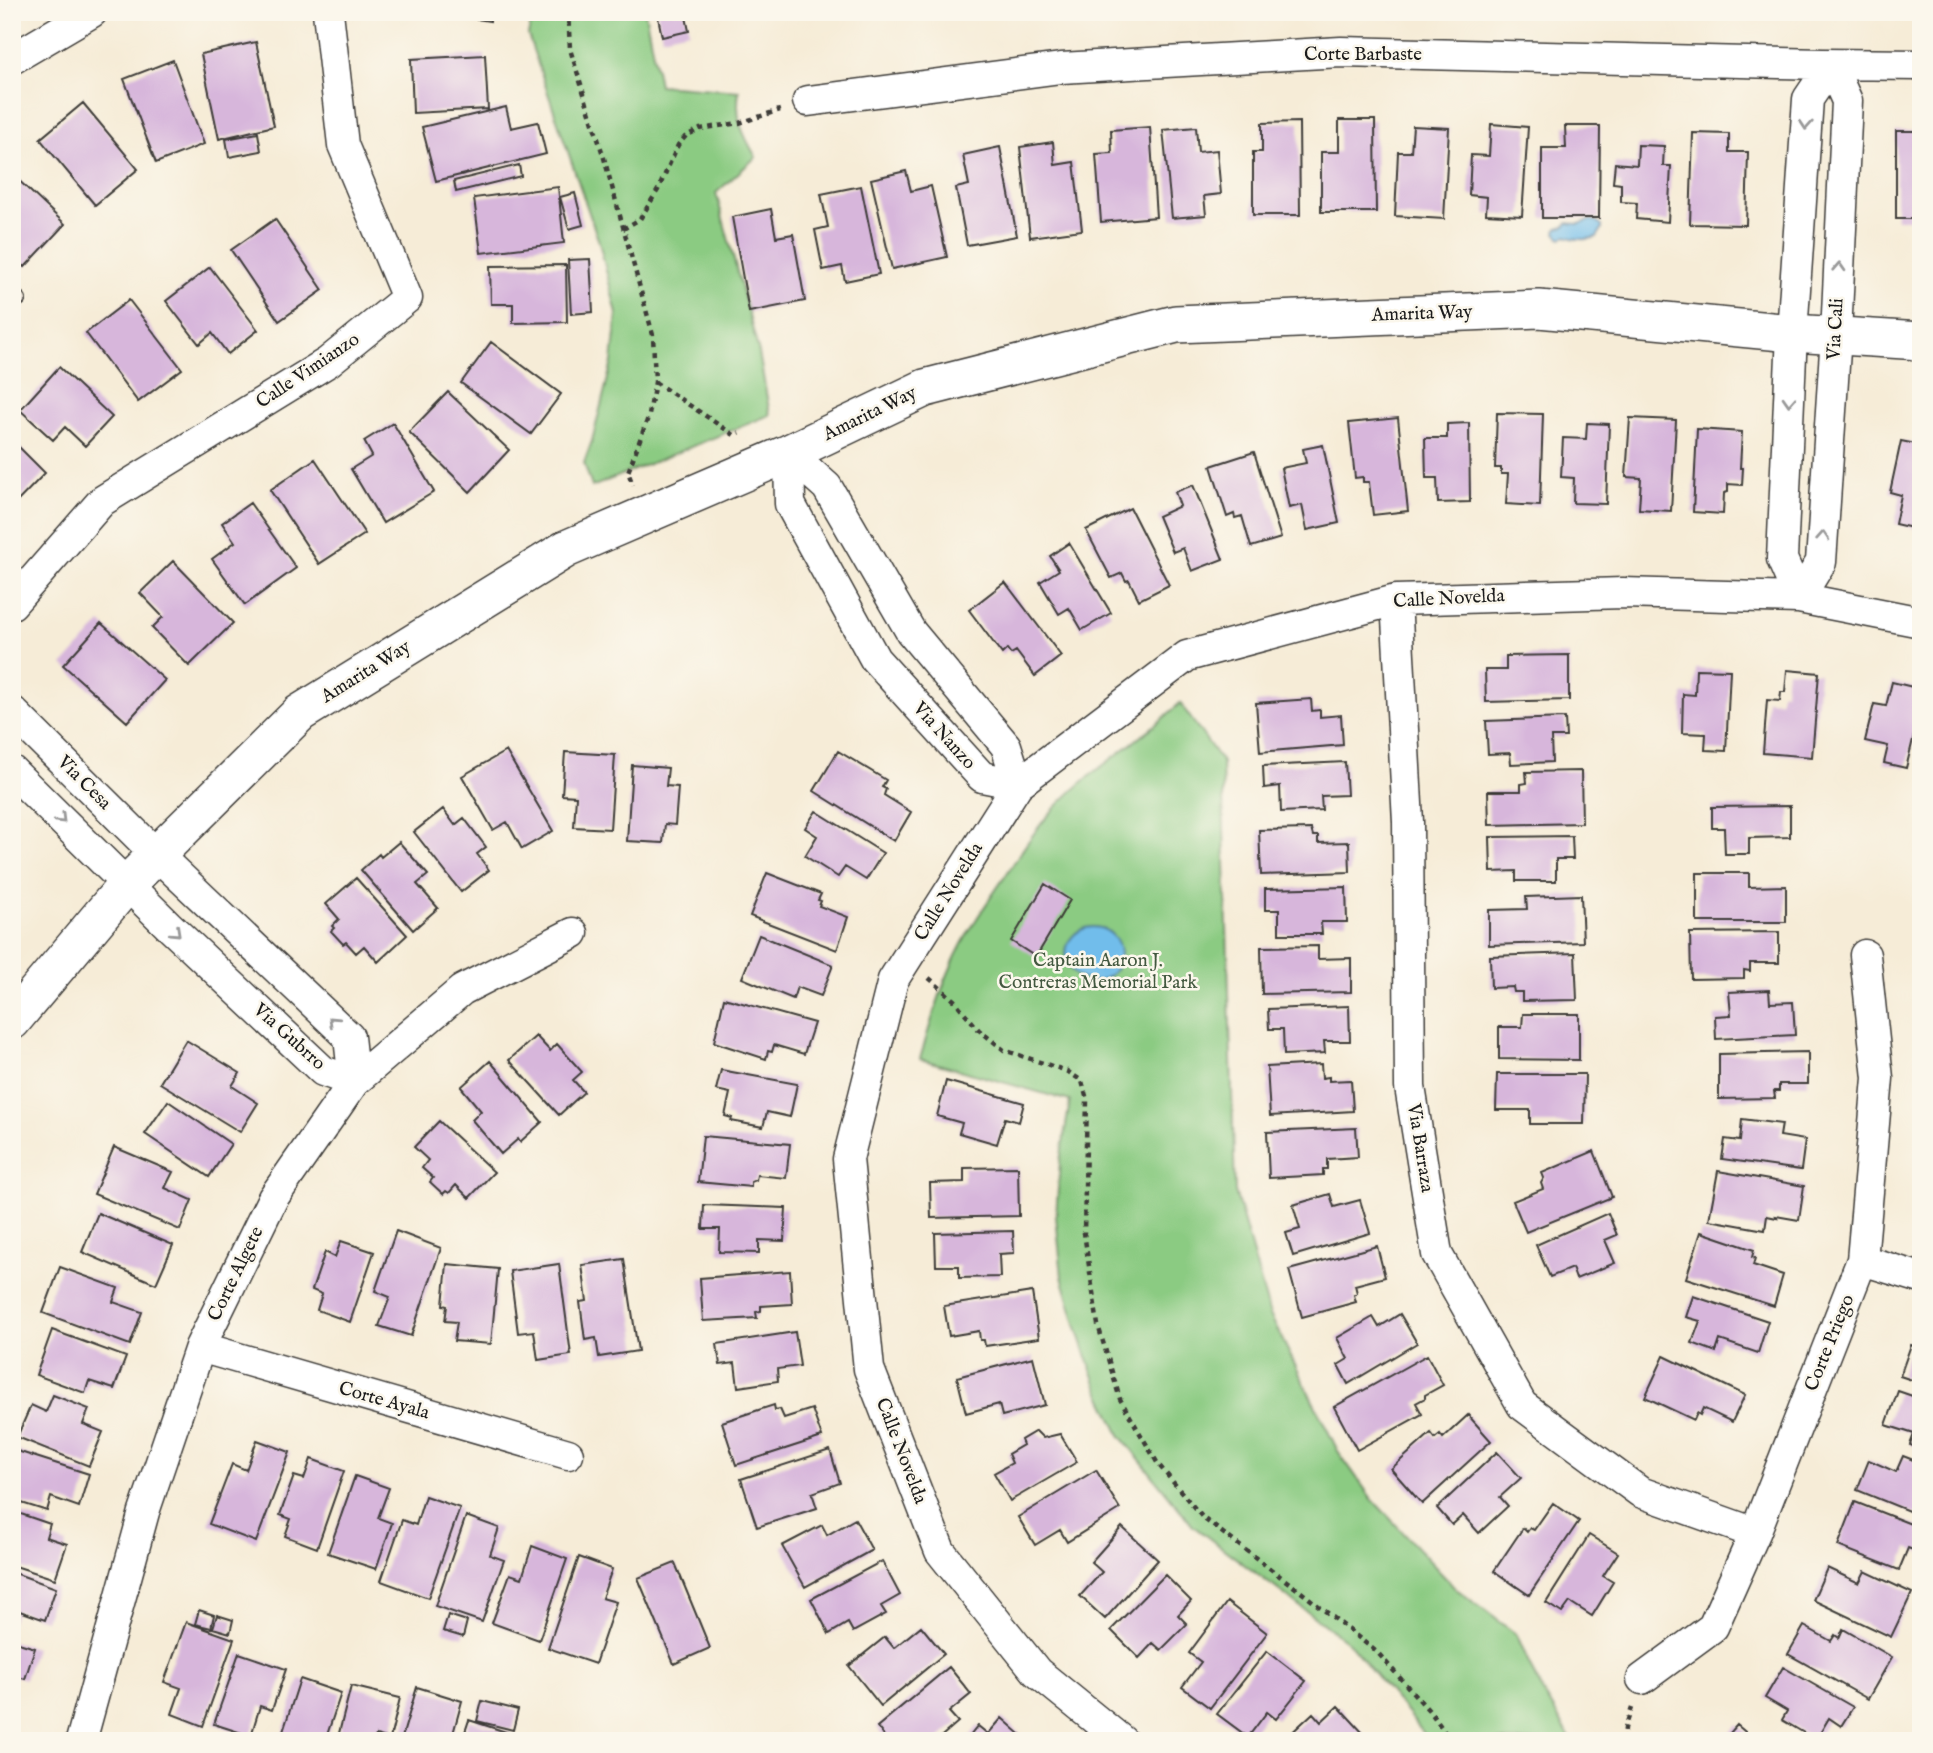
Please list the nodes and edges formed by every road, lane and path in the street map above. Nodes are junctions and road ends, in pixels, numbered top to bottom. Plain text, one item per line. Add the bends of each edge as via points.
1 (92, 12) edge
2 (328, 12) edge
3 (568, 12) edge
4 (12, 59) edge
5 (1831, 65) junction
6 (1921, 65) edge
7 (808, 101) joint
8 (623, 229) junction
9 (1792, 333) junction
10 (1836, 335) junction
11 (1921, 341) edge
12 (655, 382) junction
13 (746, 431) dead end
14 (789, 453) junction
15 (643, 515) junction
16 (1800, 598) junction
17 (1396, 600) junction
18 (12, 604) edge
19 (1921, 622) edge
20 (12, 711) edge
21 (12, 771) edge
22 (1018, 784) junction
23 (156, 854) junction
24 (127, 884) junction
25 (573, 933) dead end
26 (1865, 955) dead end
27 (906, 959) junction
28 (12, 1021) edge
29 (354, 1082) junction
30 (1862, 1260) junction
31 (1921, 1278) edge
32 (200, 1348) junction
33 (568, 1454) dead end
34 (1755, 1533) junction
35 (1642, 1679) dead end
36 (81, 1741) edge
37 (1122, 1741) edge
38 (1451, 1741) edge

1 - 4 street
2 - 18 street, Calle Vimianzo via 343,145 407,298 328,362 102,501
3 - 8 path via 570,49
5 - 6 street, Corte Barbaste
5 - 7 street, Corte Barbaste via 1341,52 1061,68
5 -> 9 street via 1808,99
10 -> 5 street, Via Cali via 1847,101
7 - 8 path via 686,136 640,219
8 - 12 path via 653,335
9 - 10 street, Amarita Way
9 - 14 street, Amarita Way via 1539,309 1176,324 925,388
9 -> 16 street via 1782,559
10 - 11 street, Amarita Way
16 -> 10 street, Via Cali via 1821,562
12 - 13 path via 734,435
12 - 15 path via 649,415 628,472
14 - 15 street, Amarita Way
14 - 22 street, Via Nanzo via 827,488 911,632 1006,746
14 - 22 street, Via Nanzo via 790,503 875,659 982,777
15 - 23 street, Amarita Way via 566,549 300,713
16 - 17 street, Calle Novelda via 1623,593
16 - 19 street, Calle Novelda
17 - 22 street, Calle Novelda via 1187,656
17 - 34 street, Via Barraza via 1408,822 1410,1087 1437,1254 1522,1405 1640,1492
20 - 23 street, Via Cesa
21 -> 24 street
22 - 27 street, Calle Novelda
23 - 24 street, Amarita Way
29 -> 23 street, Via Gubrro via 349,1037
24 - 28 street, Amarita Way
24 -> 29 street, Via Gubrro via 323,1071
25 - 29 street, Corte Algete via 462,990
26 - 30 street, Corte Priego via 1878,1078
27 - 37 street, Calle Novelda via 893,980 848,1159 869,1369 940,1550 1037,1672
27 - 38 path via 1004,1050 1067,1071 1082,1081 1087,1100 1084,1234 1098,1325 1120,1399 1158,1464 1203,1518 1378,1653
29 - 32 street, Corte Algete via 273,1198
30 - 31 street
30 - 34 street, Corte Priego
32 - 33 street, Corte Ayala
32 - 36 street, Corte Algete via 144,1512
34 - 35 street, Corte Priego via 1713,1627

